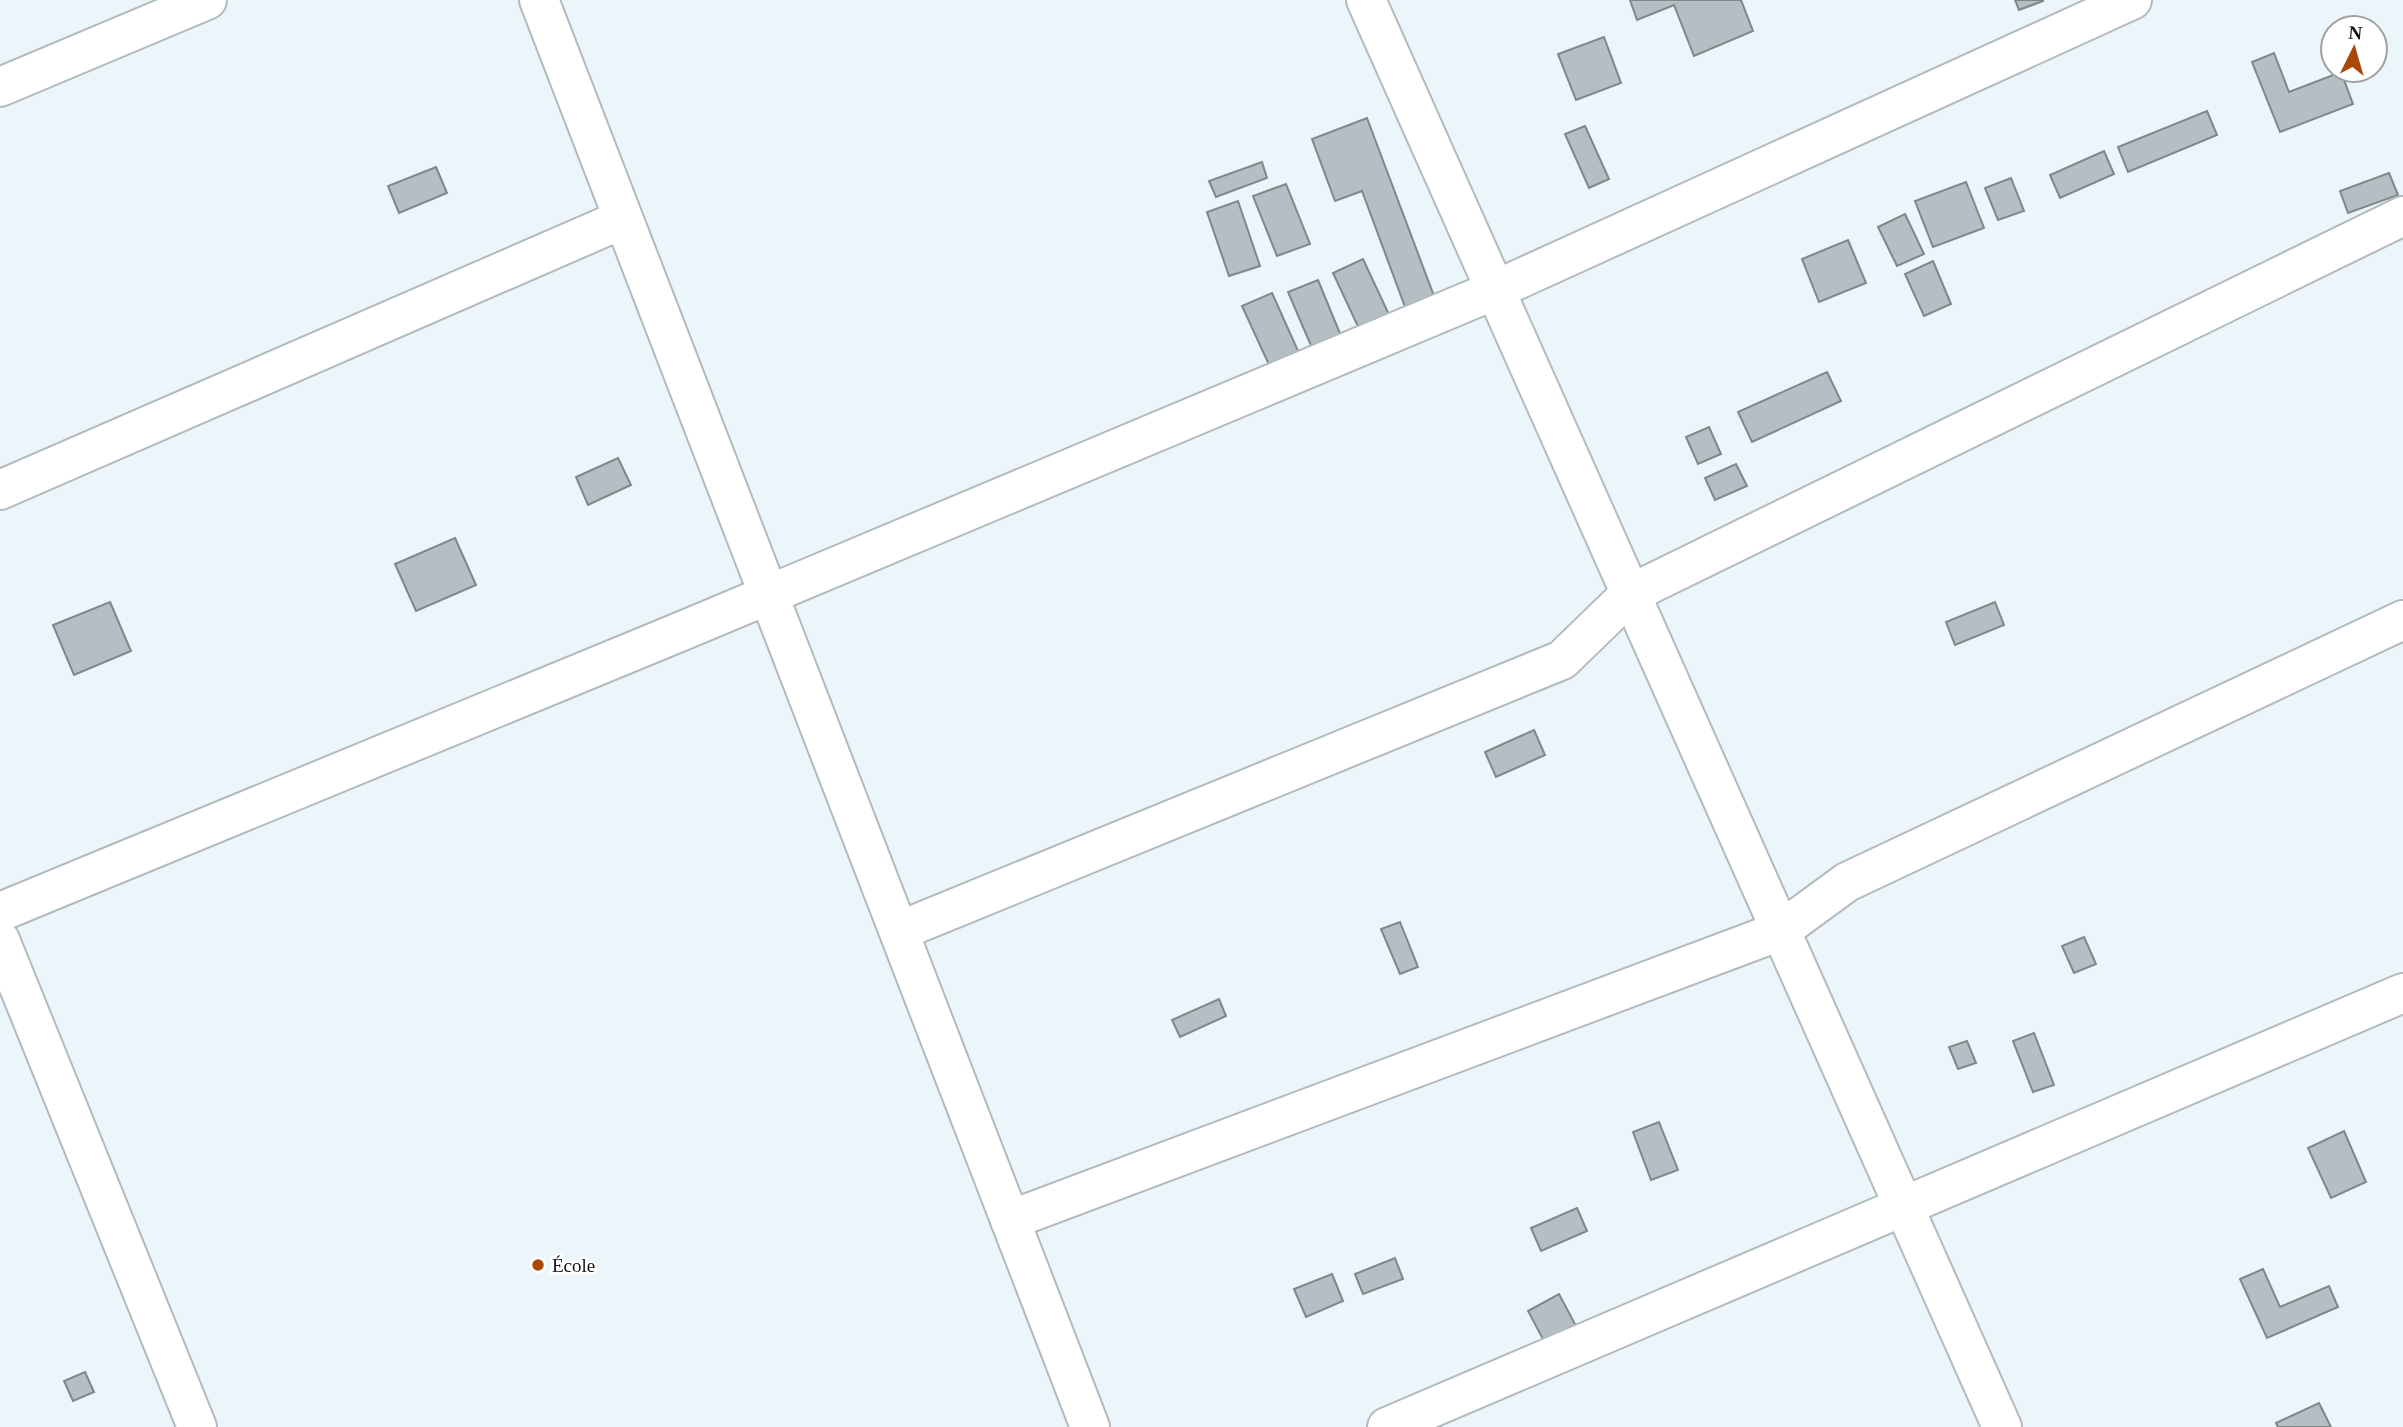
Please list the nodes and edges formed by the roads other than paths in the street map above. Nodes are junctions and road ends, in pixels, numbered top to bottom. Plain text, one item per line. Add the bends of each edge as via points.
1 (207, 0) edge
2 (539, 0) edge
3 (1366, 0) edge
4 (2132, 0) edge
5 (0, 87) edge
6 (2403, 216) edge
7 (623, 219) junction
8 (1494, 290) junction
9 (0, 490) edge
10 (769, 594) junction
11 (1630, 594) junction
12 (2403, 620) edge
13 (0, 912) edge
14 (899, 931) junction
15 (1780, 931) junction
16 (0, 940) edge
17 (2403, 993) edge
18 (1902, 1207) junction
19 (1010, 1220) junction
20 (197, 1427) edge
21 (1090, 1427) edge
22 (1387, 1427) edge
23 (2002, 1427) edge

1 - 5 street
2 - 7 street
3 - 8 street
4 - 8 street
6 - 11 street
7 - 9 street
7 - 10 street
8 - 10 street
8 - 11 street
10 - 13 street
10 - 14 street
11 - 14 street via 1562,660
11 - 15 street
12 - 15 street via 1847,882
14 - 19 street
15 - 18 street
15 - 19 street
16 - 20 street
17 - 18 street
18 - 22 street
18 - 23 street
19 - 21 street

